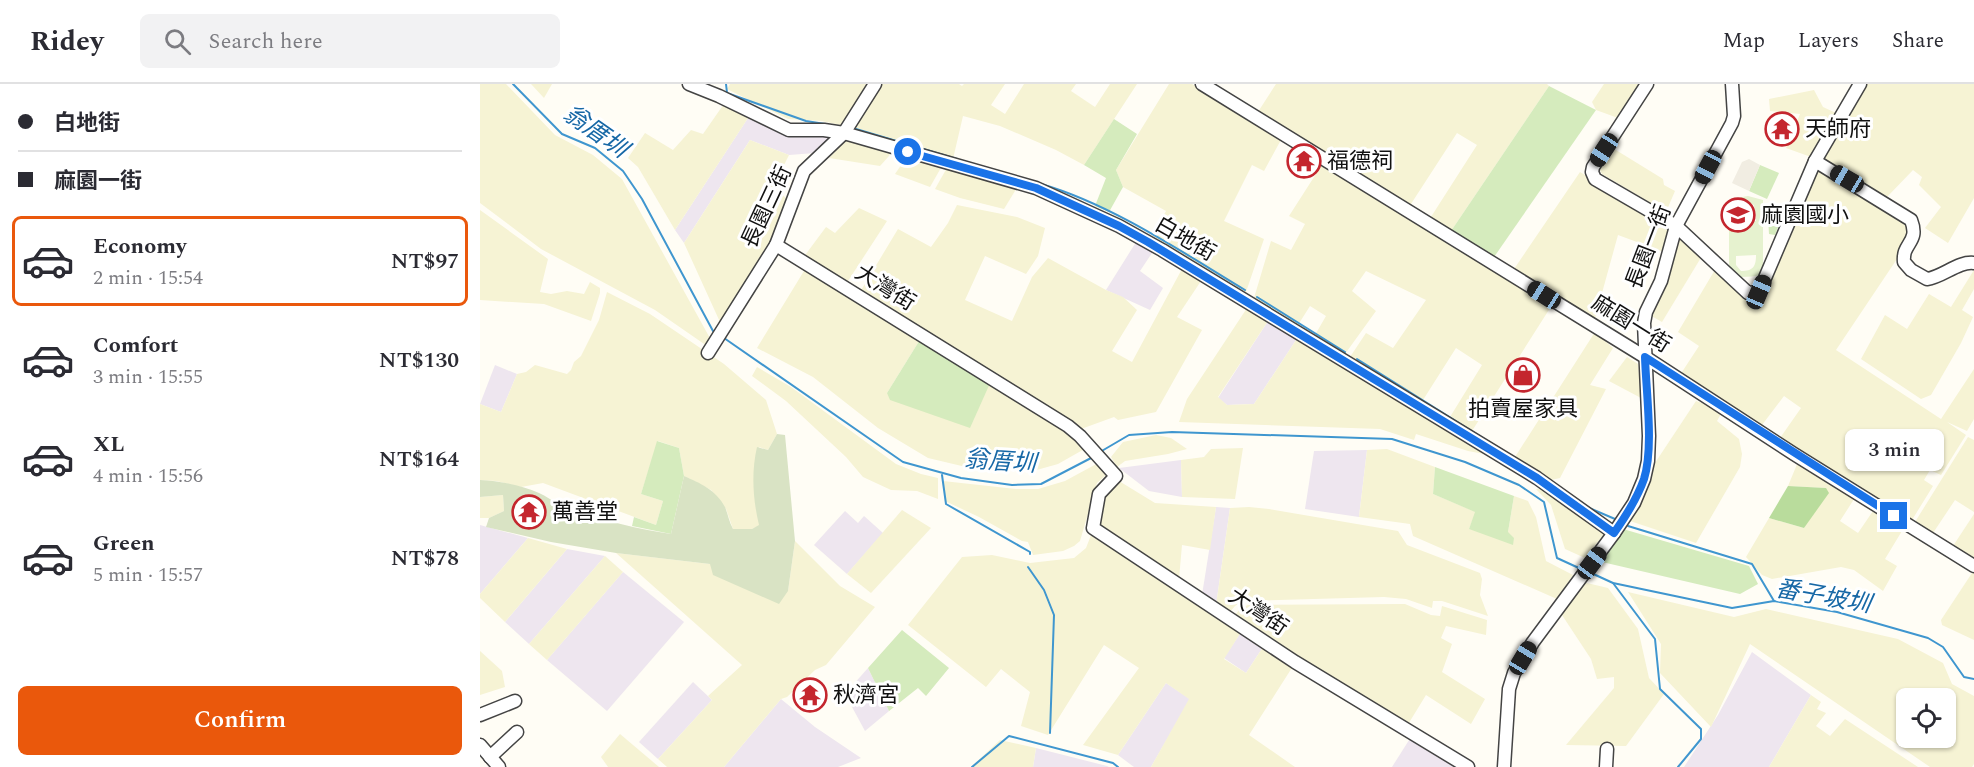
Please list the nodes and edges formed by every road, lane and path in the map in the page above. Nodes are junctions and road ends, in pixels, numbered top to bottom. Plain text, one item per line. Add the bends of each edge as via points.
1 (689, 84) edge
2 (875, 84) edge
3 (1202, 84) edge
4 (1647, 84) edge
5 (1732, 84) edge
6 (1860, 84) edge
7 (844, 133) junction
8 (1815, 161) junction
9 (1676, 226) junction
10 (776, 245) junction
11 (1974, 263) edge
12 (708, 353) dead end
13 (1645, 357) junction
14 (1614, 533) junction
15 (1974, 566) edge
16 (515, 701) dead end
17 (480, 715) edge
18 (517, 732) dead end
19 (480, 746) edge
20 (1607, 749) dead end
21 (490, 757) junction
22 (499, 767) edge
23 (1468, 767) edge
24 (1504, 767) edge
25 (1606, 767) edge

1 - 7 street, 白地街 via 789,129
2 - 7 street, 長園三街
3 - 13 street, 麻園一街
4 - 9 street via 1592,172 1595,179
5 - 9 street, 長園一街 via 1732,123
6 - 8 street
7 - 10 street, 長園三街 via 804,171
7 - 14 street, 白地街 via 1036,188 1119,226 1537,478
8 - 9 street via 1759,292 1748,293
8 - 11 street via 1911,220 1914,237 1903,254 1911,270 1927,279 1938,278 1961,265
9 - 13 street, 長園一街 via 1661,281 1646,312
10 - 12 street, 長園三街
10 - 23 street, 大灣街 via 1068,426 1116,476 1099,494 1093,528 1296,662
13 - 14 street, 長園一街 via 1648,461 1634,503
13 - 15 street, 麻園一街
14 - 24 street, 長園一街 via 1533,642 1514,674 1509,689
16 - 17 street
18 - 21 street
19 - 21 street
20 - 25 street
21 - 22 street

